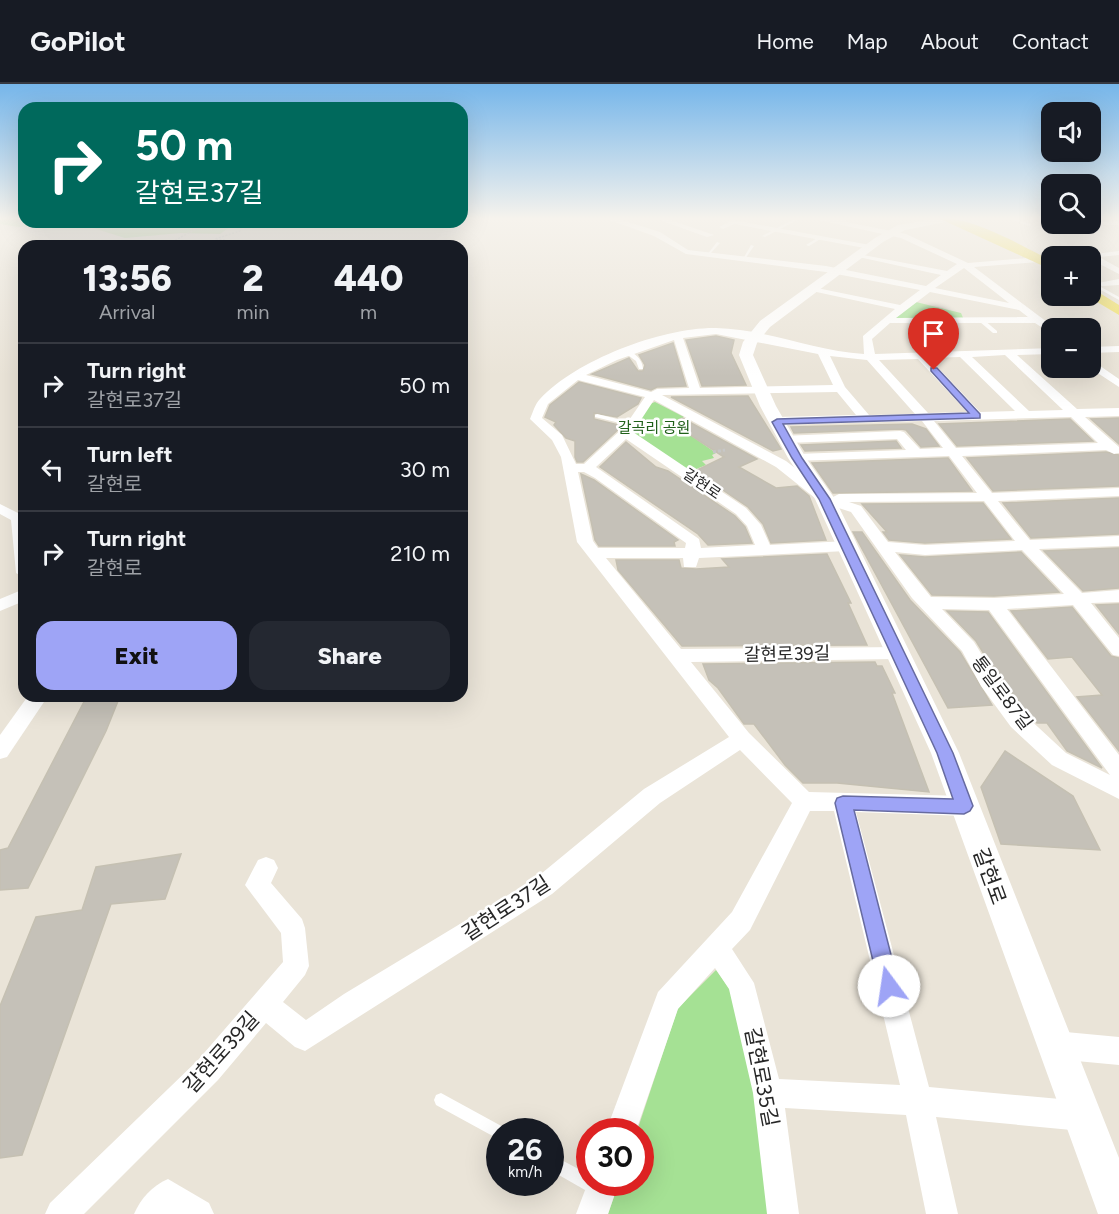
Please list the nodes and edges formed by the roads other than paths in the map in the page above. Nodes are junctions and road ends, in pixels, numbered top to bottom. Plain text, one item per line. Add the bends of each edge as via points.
1 (829, 270) edge
2 (926, 270) edge
3 (954, 270) edge
4 (972, 270) edge
5 (838, 271) junction
6 (947, 274) junction
7 (1119, 282) edge
8 (1101, 283) edge
9 (1101, 286) edge
10 (1101, 288) edge
11 (814, 289) junction
12 (927, 290) junction
13 (1101, 292) edge
14 (1119, 292) edge
15 (1119, 299) edge
16 (902, 308) junction
17 (1022, 308) junction
18 (1119, 311) edge
19 (889, 320) junction
20 (1037, 320) junction
21 (982, 321) junction
22 (1041, 323) edge
23 (995, 332) dead end
24 (678, 337) junction
25 (752, 337) junction
26 (1119, 349) edge
27 (1101, 350) edge
28 (822, 351) junction
29 (1041, 351) edge
30 (1007, 352) junction
31 (962, 353) junction
32 (625, 354) junction
33 (919, 354) junction
34 (870, 357) junction
35 (641, 368) dead end
36 (1101, 370) edge
37 (577, 375) junction
38 (1119, 384) edge
39 (840, 388) junction
40 (762, 390) junction
41 (696, 392) junction
42 (653, 395) junction
43 (1119, 412) edge
44 (1074, 413) junction
45 (1026, 414) junction
46 (597, 416) dead end
47 (977, 416) junction
48 (926, 417) junction
49 (866, 419) junction
50 (777, 422) junction
51 (629, 429) junction
52 (787, 439) junction
53 (1115, 450) edge
54 (950, 451) junction
55 (916, 453) junction
56 (797, 458) junction
57 (579, 468) junction
58 (1119, 492) edge
59 (989, 497) junction
60 (825, 499) junction
61 (0, 508) edge
62 (18, 518) edge
63 (1119, 541) edge
64 (1024, 543) junction
65 (847, 546) junction
66 (884, 546) junction
67 (764, 548) junction
68 (593, 553) junction
69 (690, 558) junction
70 (1119, 596) edge
71 (18, 598) edge
72 (1077, 598) junction
73 (926, 603) junction
74 (994, 604) junction
75 (0, 605) edge
76 (1119, 650) edge
77 (897, 652) junction
78 (676, 656) junction
79 (34, 702) edge
80 (742, 739) junction
81 (0, 751) edge
82 (1119, 771) edge
83 (1119, 790) edge
84 (804, 801) junction
85 (843, 803) junction
86 (964, 806) junction
87 (266, 868) dead end
88 (716, 948) junction
89 (264, 1004) junction
90 (1055, 1045) junction
91 (1119, 1051) edge
92 (768, 1093) junction
93 (441, 1100) dead end
94 (918, 1101) junction
95 (1082, 1116) junction
96 (626, 1118) edge
97 (486, 1125) edge
98 (1119, 1212) edge
99 (61, 1214) edge
100 (150, 1214) edge
101 (198, 1214) edge
102 (783, 1214) edge
103 (942, 1214) edge

1 - 5 street
2 - 6 street
3 - 6 street
4 - 17 street
5 - 11 main road
5 - 12 street
6 - 12 street
7 - 8 street
9 - 14 main road
10 - 15 lane
11 - 16 street
11 - 25 main road
12 - 16 street
12 - 17 street
13 - 18 main road
16 - 19 street
17 - 20 street
19 - 21 street
19 - 34 street via 867,338
20 - 21 street
20 - 22 street
21 - 23 lane
24 - 25 street via 713,331
24 - 32 street
24 - 41 street
25 - 28 street
25 - 40 main road, 갈현로 via 746,355
26 - 27 street
28 - 34 street
28 - 39 street
29 - 30 street
30 - 31 street
30 - 44 street
31 - 33 street
31 - 45 street
32 - 35 lane via 638,360
32 - 37 street
33 - 34 street
33 - 47 street
34 - 48 street
36 - 38 street
37 - 42 street
37 - 57 street via 553,391 537,411 536,419 557,438
39 - 40 street
39 - 49 street
40 - 41 street
40 - 50 main road, 갈현로
41 - 42 street
42 - 51 street
42 - 60 street, 통일로87길 via 781,464
43 - 44 street
44 - 45 street
44 - 53 street
45 - 47 street
46 - 51 lane
47 - 48 street
48 - 49 street
48 - 54 street
49 - 50 street
50 - 52 main road, 갈현로
51 - 57 street
51 - 67 street, 갈현로 via 741,511 754,525
52 - 55 street via 900,435
52 - 56 main road, 갈현로
53 - 54 street
54 - 55 street
54 - 59 street
55 - 56 street
56 - 60 main road, 갈현로
57 - 68 street via 585,542
57 - 69 street via 694,542
58 - 59 street
59 - 60 street
59 - 64 street
60 - 65 main road, 갈현로
60 - 66 street, 통일로87길 via 856,509
61 - 62 street
63 - 64 street
64 - 66 street via 925,550
64 - 72 street
65 - 67 street
65 - 77 main road, 갈현로
66 - 73 street, 통일로87길
67 - 69 street
68 - 69 street
68 - 78 street
70 - 72 street
71 - 75 street
72 - 74 street
72 - 76 street
73 - 74 street
73 - 83 street, 통일로87길 via 969,648 1018,721 1059,759
74 - 82 street
77 - 78 street, 갈현로39길
77 - 86 main road, 갈현로 via 945,753
78 - 80 street
79 - 81 street
80 - 84 street
80 - 89 street, 갈현로37길 via 652,796 544,886 353,1003 305,1037
84 - 85 street
84 - 88 street via 741,921
85 - 86 street
85 - 94 street
86 - 90 main road, 갈현로
87 - 89 street, 갈현로39길 via 257,885 293,928 296,966
88 - 92 street, 갈현로35길 via 741,983
88 - 96 street via 667,1001
89 - 99 street, 갈현로39길 via 208,1070
90 - 91 street
90 - 95 main road, 갈현로
92 - 94 street
92 - 102 street, 갈현로35길
93 - 97 lane
94 - 95 street
94 - 103 street
95 - 98 main road, 갈현로
100 - 101 street via 168,1195

